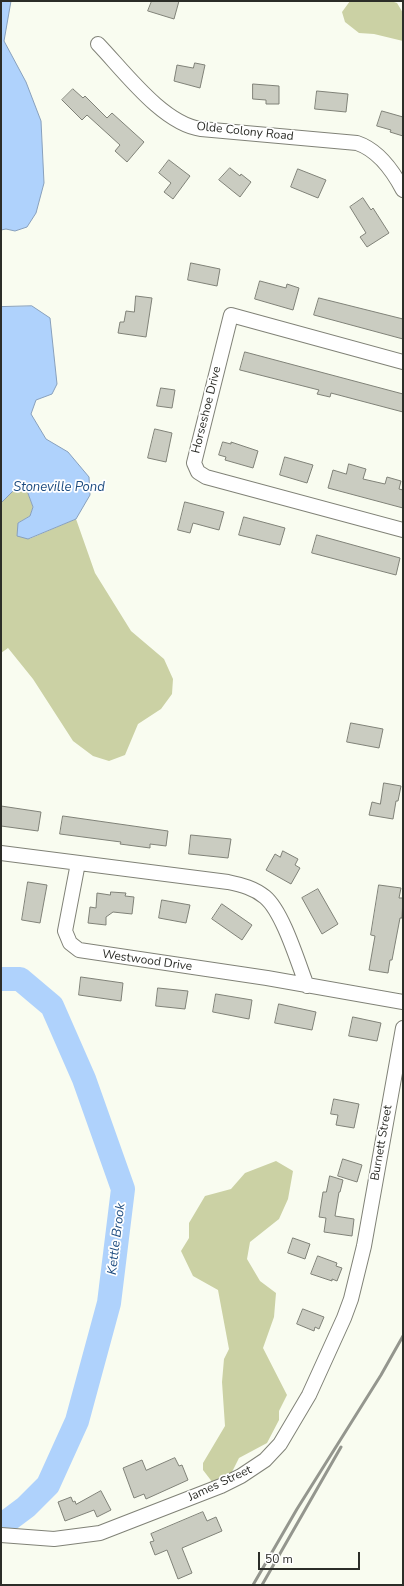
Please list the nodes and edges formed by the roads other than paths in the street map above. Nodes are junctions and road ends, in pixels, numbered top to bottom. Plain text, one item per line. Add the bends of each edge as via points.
1 (98, 44) dead end
2 (403, 190) edge
3 (403, 362) edge
4 (403, 530) edge
5 (1, 853) edge
6 (78, 864) junction
7 (307, 986) junction
8 (403, 1002) edge
9 (403, 1028) edge
10 (362, 1258) joint
11 (1, 1535) edge

1 - 2 street, Olde Colony Road via 154,104 181,122 201,129 357,143 376,154 396,176
3 - 4 street, Horseshoe Drive via 231,315 194,463 198,472 206,477
5 - 6 street
6 - 7 street via 228,882 254,890 271,903 279,914
6 - 7 street, Westwood Drive via 65,931 70,943 79,950
7 - 8 street, Westwood Drive
9 - 10 street, Burnett Street
10 - 11 street, James Street via 348,1310 309,1395 280,1444 262,1463 221,1486 100,1534 54,1539

